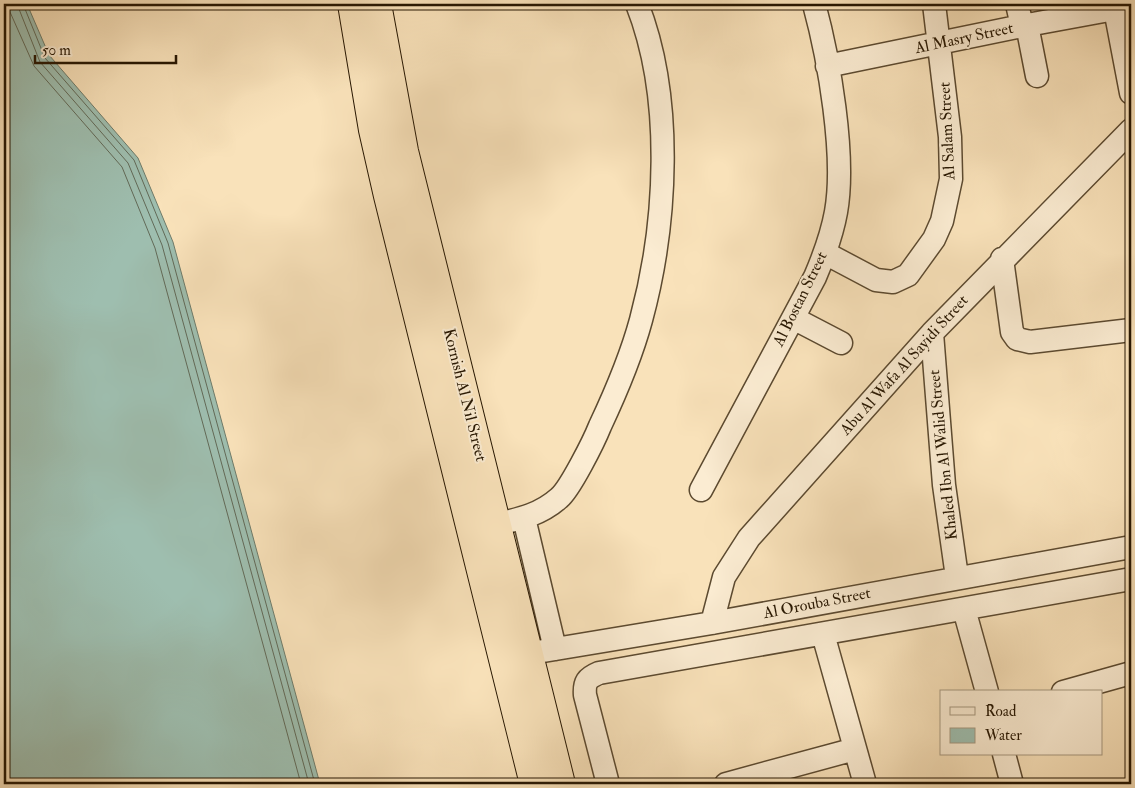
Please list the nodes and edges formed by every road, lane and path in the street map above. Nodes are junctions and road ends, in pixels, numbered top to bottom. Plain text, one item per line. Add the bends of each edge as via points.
1 (352, 4) edge
2 (377, 4) edge
3 (637, 4) edge
4 (814, 4) edge
5 (934, 4) edge
6 (1017, 4) edge
7 (1120, 6) edge
8 (1024, 25) junction
9 (940, 43) junction
10 (828, 66) junction
11 (1037, 76) dead end
12 (1131, 93) edge
13 (1131, 130) edge
14 (825, 253) junction
15 (1002, 259) junction
16 (793, 318) junction
17 (1131, 330) edge
18 (932, 333) junction
19 (841, 343) dead end
20 (701, 490) dead end
21 (524, 518) junction
22 (498, 524) junction
23 (1131, 547) edge
24 (957, 577) junction
25 (1131, 579) edge
26 (964, 609) junction
27 (712, 623) junction
28 (823, 634) junction
29 (555, 649) junction
30 (529, 654) junction
31 (502, 658) junction
32 (1131, 672) edge
33 (985, 690) edge
34 (1070, 690) edge
35 (855, 749) junction
36 (1005, 756) edge
37 (534, 784) edge
38 (560, 784) edge
39 (608, 784) edge
40 (726, 784) edge
41 (865, 784) edge
42 (1012, 784) edge

1 - 31 highway, Kornish Al Nil Street via 369,111 388,196
2 - 22 highway, Kornish Al Nil Street via 404,151
3 - 21 street via 655,64 661,128 661,193 654,257 641,320 617,390 594,441 562,497 544,510
4 - 10 street, Al Bostan Street
5 - 9 street, Al Salam Street
6 - 8 street
7 - 8 street, Al Masry Street
7 - 12 street
8 - 9 street, Al Masry Street
8 - 11 street
9 - 10 street, Al Masry Street
9 - 14 street, Al Salam Street via 951,179 948,202 934,239 908,275 893,282 876,280
10 - 14 street, Al Bostan Street via 839,177 836,212
13 - 15 street, Abu Al Wafa Al Sayidi Street
14 - 16 street, Al Bostan Street
15 - 17 street via 1012,332 1017,339 1030,342
15 - 18 street, Abu Al Wafa Al Sayidi Street
16 - 19 street
16 - 20 street, Al Bostan Street
18 - 24 street, Khaled Ibn Al Walid Street via 944,485
18 - 27 street, Abu Al Wafa Al Sayidi Street via 748,538 724,578
21 - 22 street
21 - 29 street
22 - 30 highway, Kornish Al Nil Street
23 - 24 street, Al Orouba Street
24 - 27 street, Al Orouba Street
25 - 26 street
26 - 28 street
26 - 33 street
27 - 29 street, Al Orouba Street
28 - 35 street
28 - 39 street via 589,677 584,684 585,695
29 - 30 street, Al Orouba Street
30 - 31 street, Al Orouba Street
30 - 38 highway, Kornish Al Nil Street
31 - 37 highway, Kornish Al Nil Street
32 - 34 street
35 - 40 street
35 - 41 street
36 - 42 street

